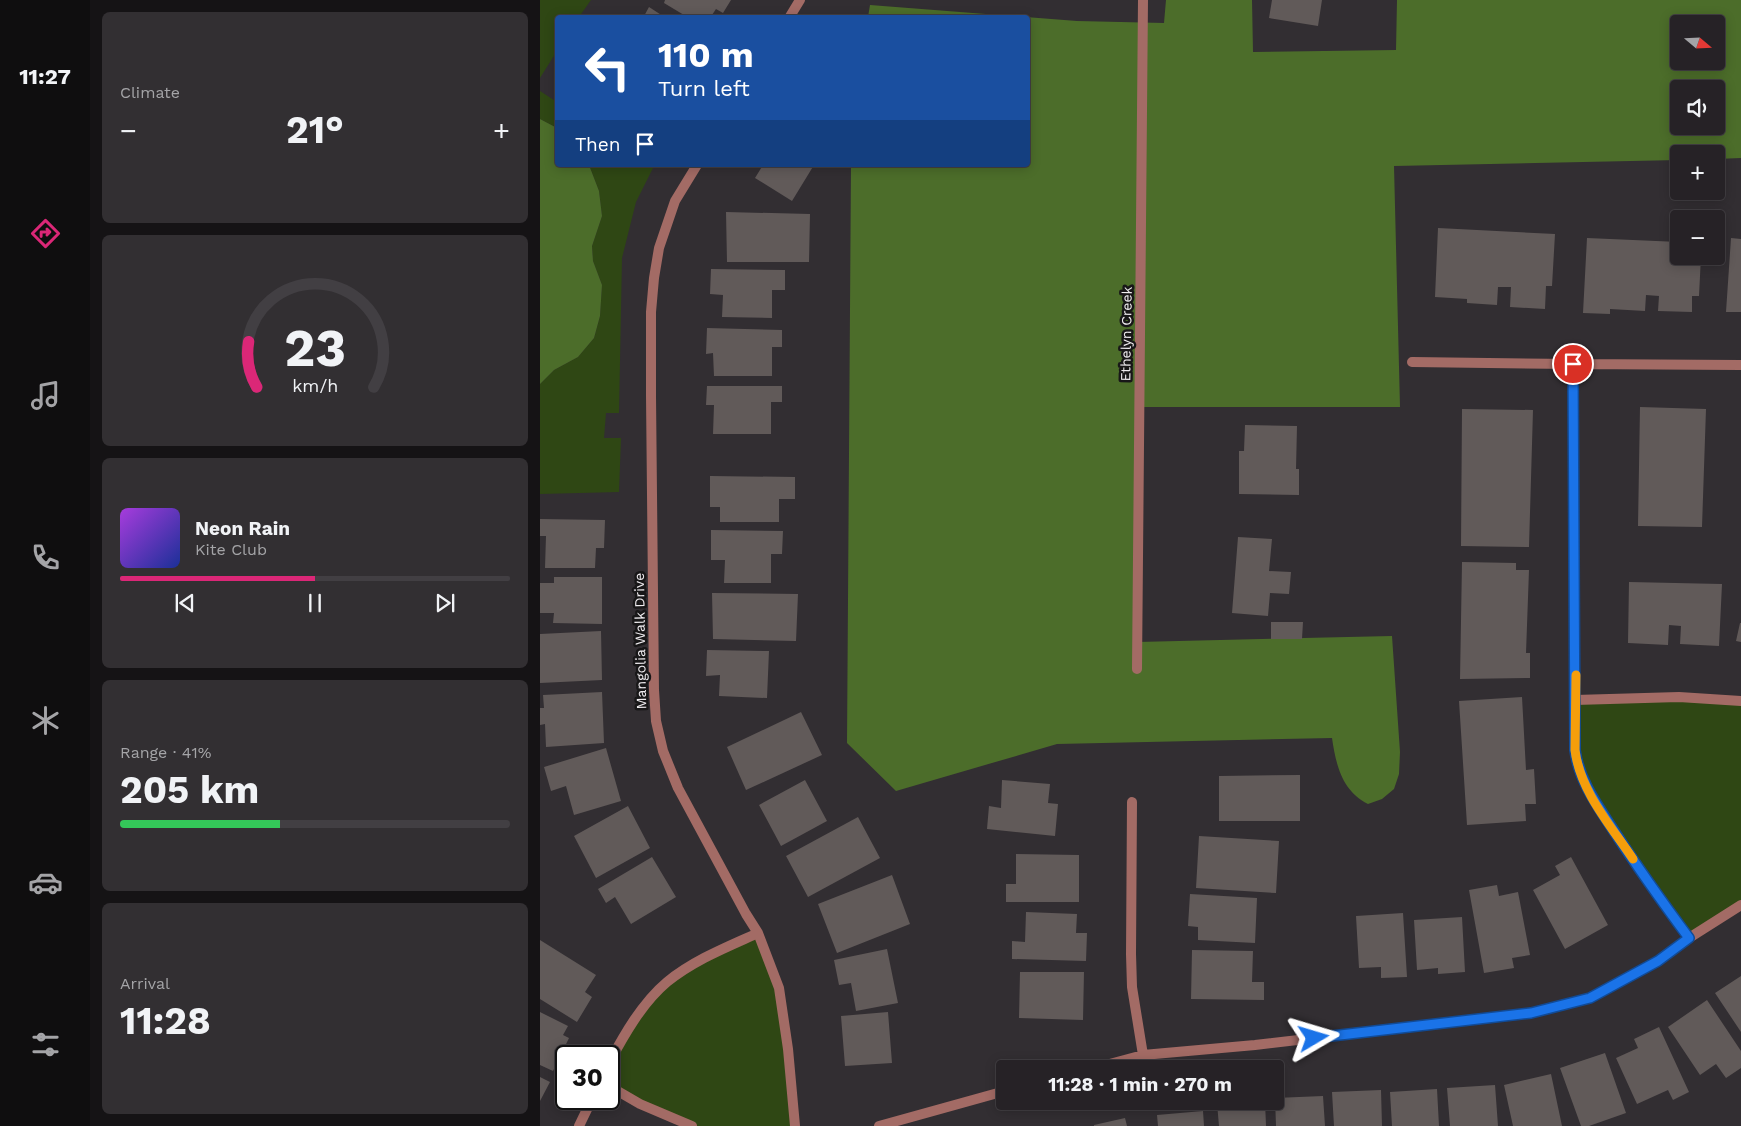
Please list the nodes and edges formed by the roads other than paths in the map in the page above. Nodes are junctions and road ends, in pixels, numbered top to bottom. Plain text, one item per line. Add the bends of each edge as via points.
1 (800, 0) edge
2 (1143, 0) edge
3 (791, 15) edge
4 (696, 167) edge
5 (1412, 362) dead end
6 (1573, 364) junction
7 (1741, 365) edge
8 (1137, 669) dead end
9 (1575, 700) junction
10 (1741, 702) edge
11 (1132, 802) dead end
12 (1741, 905) edge
13 (758, 933) junction
14 (1689, 938) junction
15 (620, 1045) edge
16 (1143, 1055) junction
17 (1124, 1060) edge
18 (620, 1092) edge
19 (996, 1094) edge
20 (587, 1110) edge
21 (579, 1126) edge
22 (692, 1126) edge
23 (795, 1126) edge
24 (880, 1126) edge

1 - 3 street
2 - 8 street, Ethelyn Creek
4 - 13 street, Mangolia Walk Drive via 675,201 659,248 651,312 656,721 663,751 678,788
5 - 6 street
6 - 7 street
6 - 9 street
9 - 10 street via 1679,697
9 - 14 street via 1576,762 1588,788 1646,879
11 - 16 street via 1132,987
12 - 14 street
13 - 15 street via 713,954 667,982 636,1018
13 - 23 street, Mangolia Walk Drive via 779,988
14 - 16 street via 1658,961 1590,998 1531,1013
16 - 17 street
18 - 22 street
19 - 24 street
20 - 21 street

